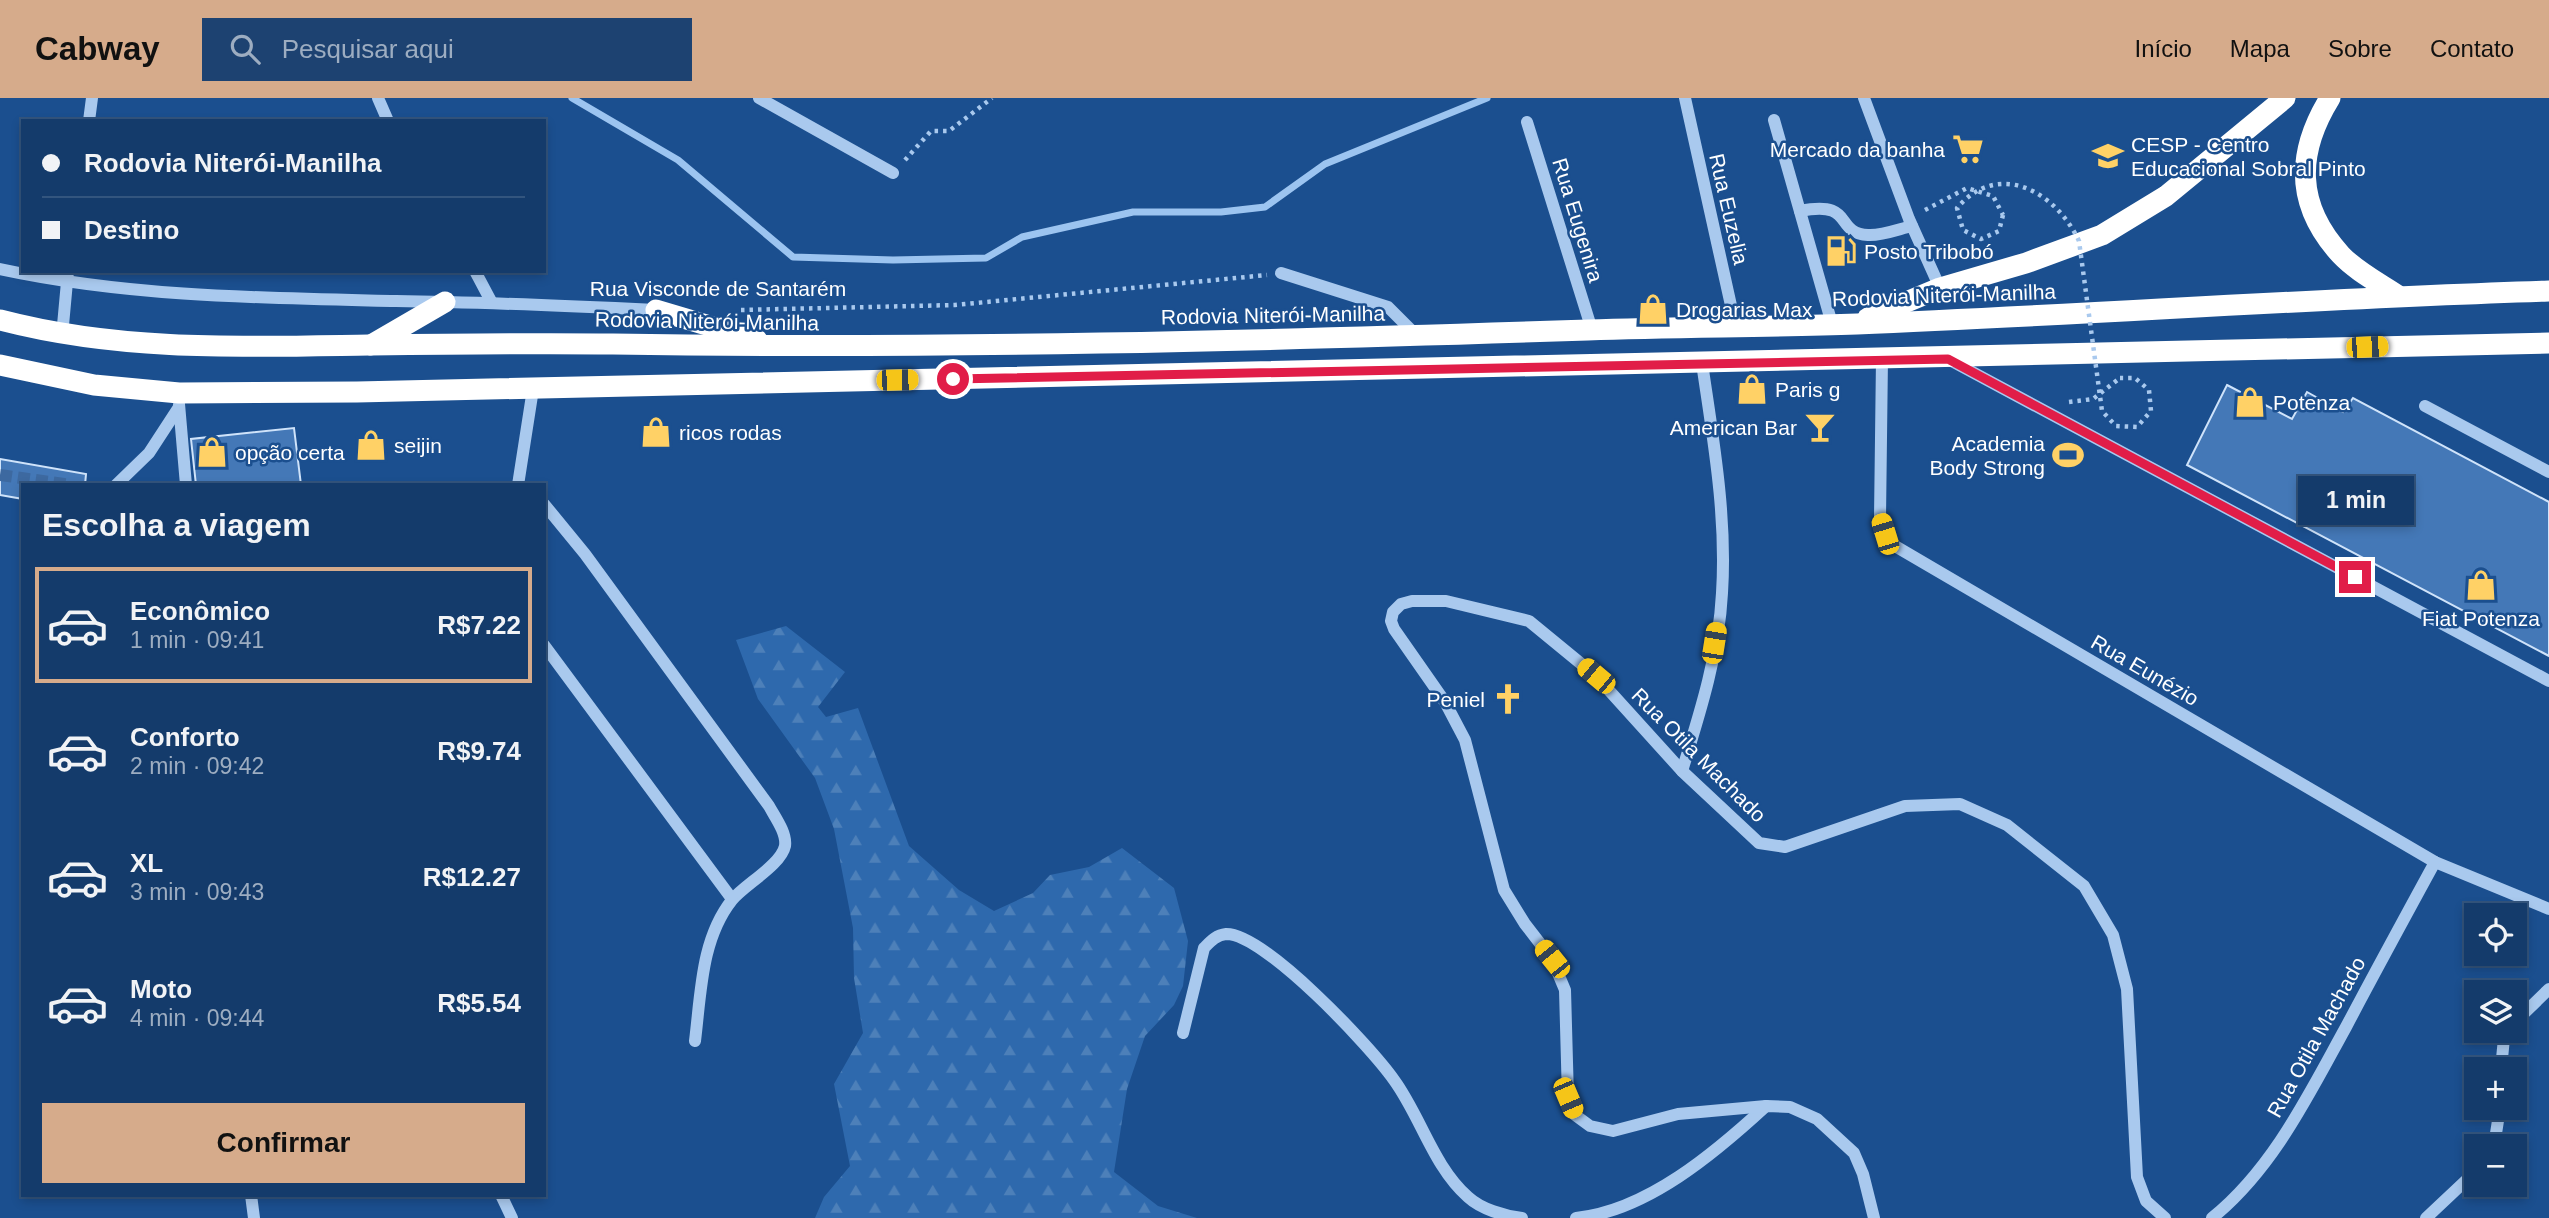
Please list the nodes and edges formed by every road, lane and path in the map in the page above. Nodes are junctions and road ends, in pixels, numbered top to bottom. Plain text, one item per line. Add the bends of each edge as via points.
1 (92, 98) edge
2 (377, 98) edge
3 (759, 98) edge
4 (992, 98) edge
5 (1685, 98) edge
6 (1864, 98) edge
7 (2285, 98) edge
8 (2329, 98) edge
9 (89, 119) edge
10 (387, 119) edge
11 (1774, 120) dead end
12 (1527, 122) dead end
13 (893, 173) joint
14 (1800, 211) junction
15 (1910, 223) junction
16 (0, 269) edge
17 (21, 272) edge
18 (34, 273) edge
19 (476, 273) edge
20 (1280, 273) joint
21 (67, 277) edge
22 (1940, 288) junction
23 (2549, 291) edge
24 (2397, 295) junction
25 (445, 302) junction
26 (492, 303) junction
27 (656, 310) joint
28 (734, 310) dead end
29 (0, 320) edge
30 (1832, 324) junction
31 (1854, 324) junction
32 (1736, 328) junction
33 (1592, 330) junction
34 (62, 336) junction
35 (1419, 338) junction
36 (2549, 343) edge
37 (370, 345) junction
38 (786, 348) junction
39 (1882, 358) junction
40 (1948, 359) junction
41 (1702, 363) junction
42 (0, 365) edge
43 (533, 389) junction
44 (179, 400) junction
45 (2426, 406) dead end
46 (2040, 408) junction
47 (2549, 472) edge
48 (522, 482) edge
49 (118, 483) edge
50 (186, 483) edge
51 (546, 506) edge
52 (546, 648) edge
53 (2549, 681) edge
54 (1682, 771) junction
55 (2435, 862) junction
56 (732, 899) junction
57 (2549, 909) edge
58 (2549, 989) edge
59 (2527, 1010) edge
60 (1183, 1033) dead end
61 (695, 1041) dead end
62 (1766, 1105) junction
63 (2464, 1182) edge
64 (251, 1197) edge
65 (502, 1197) edge
66 (254, 1218) edge
67 (512, 1218) edge
68 (1522, 1218) edge
69 (1576, 1218) edge
70 (1874, 1218) edge
71 (2165, 1218) edge
72 (2212, 1218) edge
73 (2426, 1218) edge

1 - 9 street
2 - 10 street
3 - 13 street
4 - 13 path via 948,131 930,131
5 - 32 street, Rua Euzelia
6 - 15 street
7 - 22 highway via 2166,196 2102,235
8 - 24 highway via 2305,154 2311,210 2342,256
11 - 14 street
12 - 33 street, Rua Eugenira
14 - 15 street via 1823,206 1836,211 1849,229 1867,236
14 - 30 street
15 - 22 street
15 - 46 path, bridge via 1967,188 1993,196 2003,215 1999,231 1980,239 1963,230 1957,208 1968,195 1983,187 2004,184 2028,188 2048,199 2072,225 2080,241 2102,411 2116,426 2137,427 2151,411 2149,390 2135,378 2120,378 2094,399
16 - 17 street, Rua Visconde de Santarém
18 - 21 street, Rua Visconde de Santarém
19 - 26 street
20 - 28 path, Rua Visconde de Santarém via 955,305
20 - 35 street via 1388,307
21 - 25 street, Rua Visconde de Santarém via 281,300
21 - 34 street
22 - 31 highway
23 - 24 highway, Rodovia Niterói-Manilha
24 - 31 highway, Rodovia Niterói-Manilha
25 - 26 street, Rua Visconde de Santarém
25 - 37 highway
26 - 27 street, Rua Visconde de Santarém
27 - 38 highway
29 - 34 highway, Rodovia Niterói-Manilha
30 - 31 highway, Rodovia Niterói-Manilha
30 - 32 highway, Rodovia Niterói-Manilha
32 - 33 highway, Rodovia Niterói-Manilha
33 - 35 highway, Rodovia Niterói-Manilha
34 - 37 highway, Rodovia Niterói-Manilha via 256,348
35 - 38 highway, Rodovia Niterói-Manilha
36 - 40 highway
37 - 38 highway, Rodovia Niterói-Manilha
39 - 40 highway
39 - 41 highway
39 - 55 street, Rua Eunézio via 1880,518 1895,546
40 - 46 street
41 - 43 highway
41 - 54 street via 1721,492 1722,594 1706,692
42 - 44 highway
43 - 44 highway
43 - 48 street
44 - 49 street via 149,453
44 - 50 street
45 - 47 street
46 - 53 street
51 - 56 street via 769,806 784,834 785,847 776,860
52 - 56 street
54 - 62 street, Rua Otila Machado via 1596,676 1529,621 1446,601 1412,601 1393,612 1394,629 1445,702 1465,740 1504,890 1552,959 1565,990 1568,1098 1575,1115 1590,1126 1613,1131 1678,1114
54 - 71 street, Rua Otila Machado via 1759,843 1785,847 1905,806 1960,804 2007,825 2084,886 2113,935 2127,989 2137,1177 2146,1201
55 - 57 street, Rua Eunézio
55 - 72 street, Rua Otila Machado via 2316,1082 2267,1160 2238,1197
56 - 61 street via 715,928 706,957
58 - 59 street
60 - 68 street via 1204,948 1225,934 1241,937 1309,988 1353,1032 1394,1080 1447,1175 1470,1199 1506,1216
62 - 69 street via 1714,1154 1652,1191 1598,1216
62 - 70 street, Rua Otila Machado via 1790,1107 1817,1119 1854,1153
63 - 73 street
64 - 66 street
65 - 67 street

